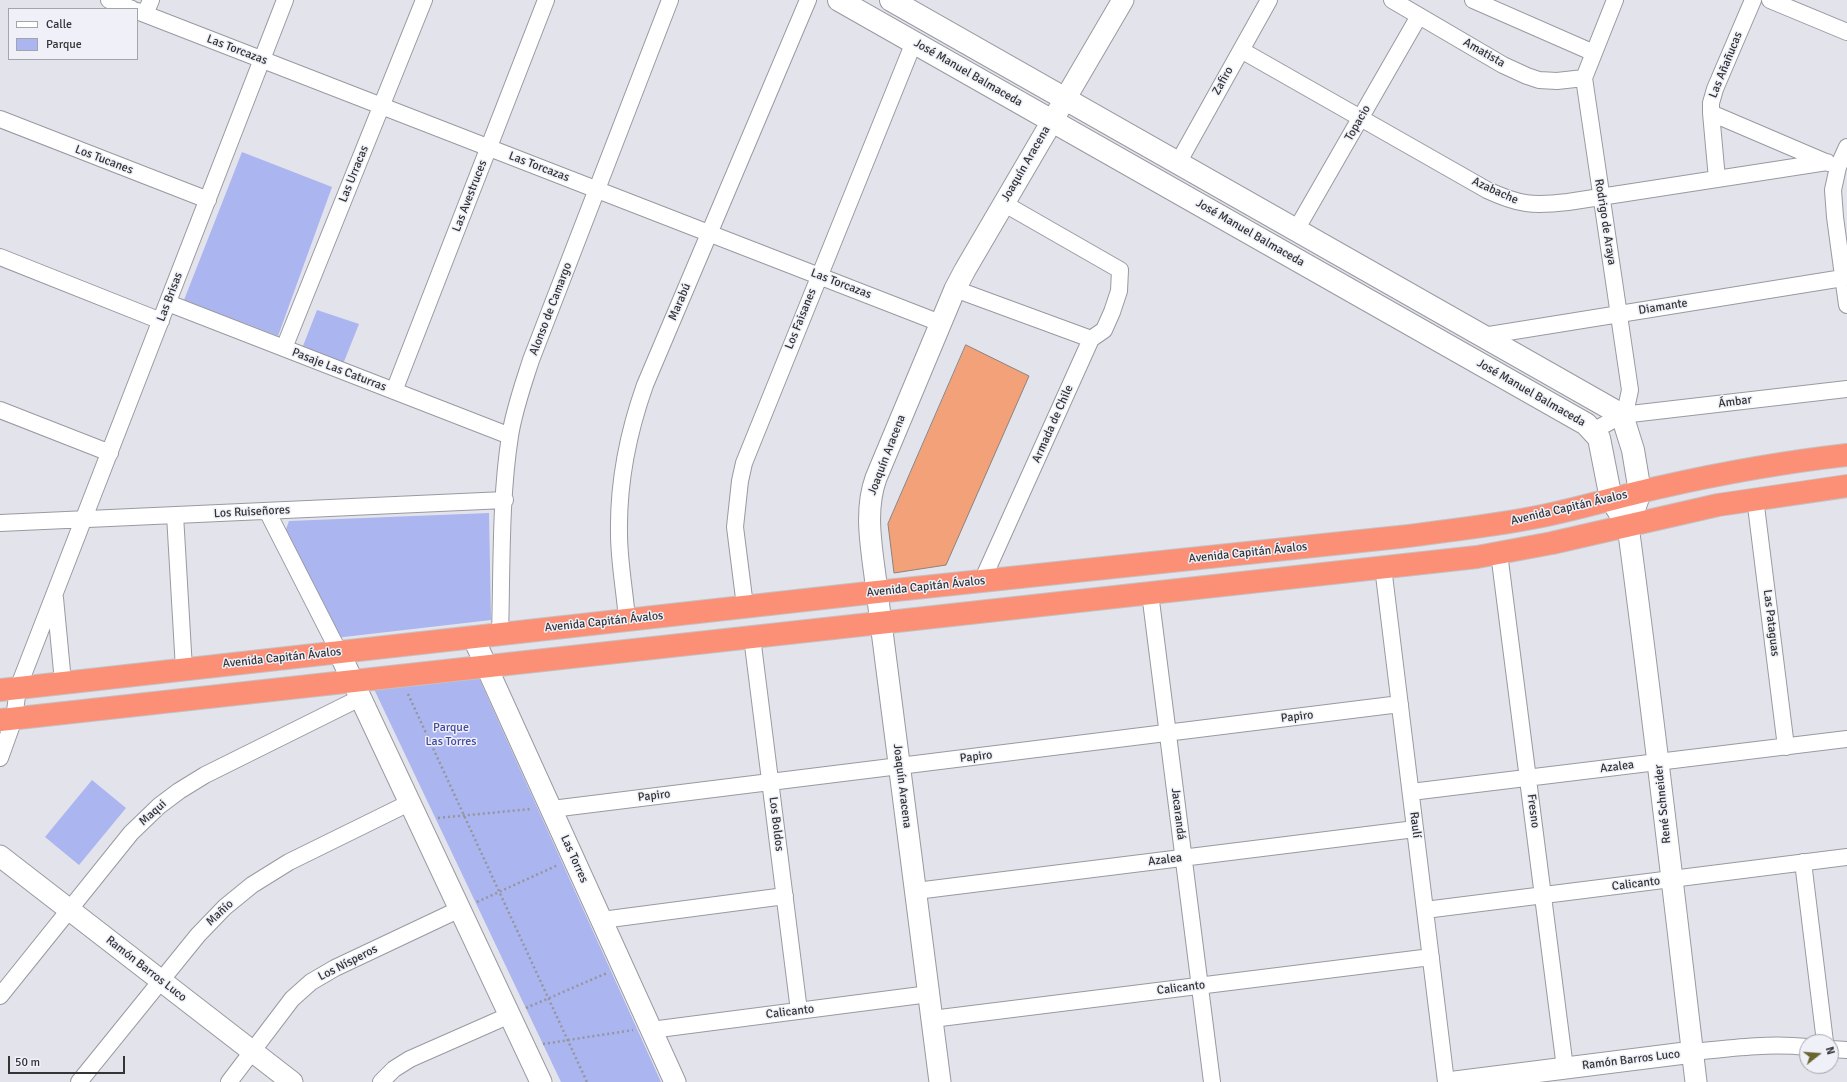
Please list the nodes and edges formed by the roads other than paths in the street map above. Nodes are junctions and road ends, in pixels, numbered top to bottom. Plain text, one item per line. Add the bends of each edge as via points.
1 (109, 0) edge
2 (285, 0) edge
3 (424, 0) edge
4 (546, 0) edge
5 (670, 0) edge
6 (808, 0) edge
7 (840, 0) edge
8 (891, 0) edge
9 (1123, 0) edge
10 (1269, 0) edge
11 (1392, 0) edge
12 (1473, 0) edge
13 (1616, 0) edge
14 (1753, 0) edge
15 (1770, 0) edge
16 (137, 8) edge
17 (141, 9) edge
18 (1415, 9) edge
19 (1847, 32) edge
20 (914, 42) junction
21 (1241, 50) junction
22 (1594, 53) junction
23 (262, 60) junction
24 (1584, 78) junction
25 (1065, 99) junction
26 (381, 106) junction
27 (1711, 113) junction
28 (1361, 118) junction
29 (0, 119) edge
30 (1052, 120) junction
31 (1847, 147) edge
32 (489, 148) junction
33 (1178, 163) junction
34 (1833, 165) junction
35 (1717, 179) junction
36 (597, 190) junction
37 (1602, 197) junction
38 (208, 200) junction
39 (1003, 203) junction
40 (1296, 230) junction
41 (709, 233) junction
42 (0, 257) edge
43 (819, 276) junction
44 (1843, 278) junction
45 (955, 289) junction
46 (168, 303) junction
47 (1847, 305) edge
48 (1619, 314) junction
49 (161, 321) junction
50 (940, 323) junction
51 (1483, 336) junction
52 (1091, 339) junction
53 (284, 348) junction
54 (1847, 388) edge
55 (394, 391) junction
56 (0, 410) edge
57 (1622, 415) junction
58 (1593, 431) junction
59 (510, 436) junction
60 (110, 453) junction
61 (1847, 455) edge
62 (1847, 486) edge
63 (1640, 492) junction
64 (1755, 498) junction
65 (1610, 499) junction
66 (505, 500) junction
67 (267, 511) junction
68 (175, 515) junction
69 (84, 519) junction
70 (0, 523) edge
71 (1628, 526) junction
72 (1499, 553) junction
73 (1383, 568) junction
74 (982, 581) junction
75 (877, 592) junction
76 (1150, 593) junction
77 (55, 594) junction
78 (744, 606) junction
79 (627, 620) junction
80 (881, 622) junction
81 (500, 634) junction
82 (473, 637) junction
83 (752, 637) junction
84 (339, 652) junction
85 (487, 666) junction
86 (184, 669) junction
87 (63, 682) junction
88 (9, 689) edge
89 (357, 690) junction
90 (1400, 704) junction
91 (7, 720) edge
92 (1168, 733) junction
93 (1847, 739) edge
94 (1786, 747) junction
95 (0, 758) edge
96 (1659, 762) junction
97 (899, 766) junction
98 (1528, 778) junction
99 (770, 782) junction
100 (1411, 792) junction
101 (410, 802) junction
102 (543, 809) junction
103 (1415, 829) junction
104 (0, 856) edge
105 (1184, 857) junction
106 (1847, 857) edge
107 (1803, 862) junction
108 (1671, 879) junction
109 (916, 891) junction
110 (1543, 895) junction
111 (784, 896) junction
112 (468, 905) junction
113 (69, 910) junction
114 (1425, 910) junction
115 (602, 920) junction
116 (1431, 957) junction
117 (161, 980) junction
118 (1200, 986) junction
119 (929, 994) junction
120 (0, 996) edge
121 (799, 1011) junction
122 (518, 1012) junction
123 (932, 1019) junction
124 (644, 1030) junction
125 (1824, 1034) edge
126 (1799, 1047) edge
127 (253, 1052) junction
128 (1693, 1052) junction
129 (1566, 1068) junction
130 (79, 1082) edge
131 (229, 1082) edge
132 (292, 1082) edge
133 (381, 1082) edge
134 (541, 1082) edge
135 (675, 1082) edge
136 (940, 1082) edge
137 (1212, 1082) edge
138 (1446, 1082) edge
139 (1455, 1082) edge
140 (1696, 1082) edge

1 - 16 street, Las Torcazas
2 - 23 street, Las Brisas
3 - 26 street, Las Urracas
4 - 32 street, Las Avestruces
5 - 36 street, Alonso de Camargo
6 - 41 street, Marabú
7 - 20 main road, José Manuel Balmaceda
8 - 25 main road, José Manuel Balmaceda
9 - 25 street, Joaquín Aracena
10 - 21 street, Zafiro
11 - 18 street, Amatista
12 - 22 street
13 - 22 street
14 - 27 street, Las Añañucas via 1715,89
15 - 19 street
17 - 23 street, Las Torcazas
18 - 24 street, Amatista via 1502,65 1528,76 1539,80 1557,81
18 - 28 street, Topacio
20 - 30 main road, José Manuel Balmaceda
20 - 43 street, Los Faisanes
21 - 28 street, Azabache
21 - 33 street, Zafiro
22 - 24 street
23 - 26 street, Las Torcazas
23 - 38 street, Las Brisas
24 - 37 street, Rodrigo de Araya
25 - 30 street, Joaquín Aracena
25 - 33 main road, José Manuel Balmaceda
26 - 32 street, Las Torcazas
26 - 53 street, Las Urracas
27 - 34 street
27 - 35 street, Las Añañucas
28 - 37 street, Azabache via 1487,190 1516,202 1544,204
28 - 40 street, Topacio
29 - 38 street, Los Tucanes
30 - 39 street, Joaquín Aracena
30 - 58 main road, José Manuel Balmaceda via 1579,420
31 - 34 street
32 - 36 street, Las Torcazas
32 - 55 street, Las Avestruces
33 - 40 main road, José Manuel Balmaceda
34 - 35 street, Azabache
34 - 44 street via 1834,200
35 - 37 street, Azabache
36 - 41 street, Las Torcazas
36 - 59 street, Alonso de Camargo via 531,360
37 - 48 street, Rodrigo de Araya
38 - 46 street, Las Brisas
39 - 45 street, Joaquín Aracena
39 - 52 street, Armada de Chile via 1120,270 1119,291 1112,312 1104,330
40 - 51 main road, José Manuel Balmaceda
41 - 43 street, Las Torcazas
41 - 79 street, Marabú via 645,385 628,439 622,480 619,536
42 - 49 street
43 - 50 street, Las Torcazas
43 - 78 street, Los Faisanes via 744,462 735,527
44 - 47 street
44 - 48 street, Diamante
45 - 50 street, Joaquín Aracena
45 - 52 street
46 - 49 street, Las Brisas
46 - 53 street, Pasaje Las Caturras
48 - 51 street, Diamante
48 - 57 street, Rodrigo de Araya via 1630,382 1629,398
49 - 60 street, Las Brisas
50 - 75 street, Joaquín Aracena via 872,488 869,511
51 - 57 main road, José Manuel Balmaceda
52 - 74 street, Armada de Chile
53 - 55 street, Pasaje Las Caturras
54 - 57 street, Ámbar
55 - 59 street, Pasaje Las Caturras
56 - 60 street
57 - 58 street
57 - 63 main road via 1633,450
58 - 65 main road, José Manuel Balmaceda via 1602,447
59 - 66 street, Alonso de Camargo
60 - 69 street, Las Brisas
61 - 63 highway, Avenida Capitán Ávalos via 1747,470
62 - 64 highway
63 - 65 highway, Avenida Capitán Ávalos
63 - 71 main road
64 - 71 highway
64 - 94 street, Las Pataguas
65 - 71 main road, José Manuel Balmaceda
65 - 74 highway, Avenida Capitán Ávalos via 1538,517 1468,528
66 - 67 street, Los Ruiseñores
66 - 81 street, Alonso de Camargo
67 - 68 street, Los Ruiseñores
67 - 84 street
68 - 69 street, Los Ruiseñores
68 - 86 street
69 - 70 street, Los Ruiseñores
69 - 77 street, Las Brisas
71 - 72 highway
71 - 96 street, René Schneider
72 - 73 highway
72 - 98 street, Fresno
73 - 76 highway
73 - 90 street, Raulí
74 - 75 highway, Avenida Capitán Ávalos
75 - 78 highway, Avenida Capitán Ávalos
75 - 80 street, Joaquín Aracena
76 - 80 highway
76 - 92 street, Jacarandá
77 - 87 street, Las Brisas
77 - 88 street, Las Brisas
78 - 79 highway, Avenida Capitán Ávalos
79 - 81 highway, Avenida Capitán Ávalos
80 - 83 highway
80 - 97 street, Joaquín Aracena
81 - 82 highway, Avenida Capitán Ávalos
82 - 84 highway, Avenida Capitán Ávalos
82 - 85 street, Las Torres
83 - 85 highway
83 - 99 street, Los Boldos
84 - 86 highway, Avenida Capitán Ávalos
84 - 89 street
85 - 89 highway
85 - 102 street, Las Torres
86 - 87 highway, Avenida Capitán Ávalos
87 - 88 highway, Avenida Capitán Ávalos
88 - 91 street, Las Brisas
89 - 91 highway
89 - 101 street
89 - 113 street, Maqui via 179,791 131,833
90 - 92 street, Papiro
90 - 100 street, Raulí
91 - 95 street, Las Brisas
92 - 97 street, Papiro
92 - 105 street, Jacarandá
93 - 94 street, Azalea
94 - 96 street, Azalea
96 - 98 street, Azalea
96 - 108 street, René Schneider
97 - 99 street, Papiro
97 - 109 street, Joaquín Aracena
98 - 100 street, Azalea
98 - 110 street, Fresno
99 - 102 street, Papiro
99 - 111 street, Los Boldos
100 - 103 street, Raulí
101 - 112 street
101 - 117 street, Mañío via 289,862 252,885 209,922
102 - 115 street, Las Torres
103 - 105 street, Azalea
103 - 114 street, Raulí
104 - 113 street, Ramón Barros Luco
105 - 109 street, Azalea
105 - 118 street, Jacarandá
106 - 107 street, Calicanto
107 - 108 street, Calicanto
107 - 125 street
108 - 110 street, Calicanto
108 - 128 street, René Schneider
109 - 119 street, Joaquín Aracena
110 - 114 street, Calicanto
110 - 129 street, Fresno
111 - 115 street
111 - 121 street, Los Boldos
112 - 122 street
112 - 127 street, Los Nísperos via 335,968 311,982 292,999
113 - 117 street, Ramón Barros Luco
113 - 120 street, Maqui
114 - 116 street, Raulí
115 - 124 street, Las Torres
116 - 118 street, Calicanto
116 - 138 street, Raulí
117 - 127 street, Ramón Barros Luco
117 - 130 street, Mañío
118 - 123 street, Calicanto
118 - 137 street, Jacarandá
119 - 121 street, Calicanto
119 - 123 street, Joaquín Aracena
121 - 124 street, Calicanto
122 - 133 street via 410,1059 394,1069
122 - 134 street
123 - 136 street, Joaquín Aracena
124 - 135 street, Las Torres
126 - 128 street, Ramón Barros Luco via 1752,1046
127 - 131 street, Los Nísperos
127 - 132 street, Ramón Barros Luco
128 - 129 street, Ramón Barros Luco
128 - 140 street, René Schneider
129 - 139 street, Ramón Barros Luco

